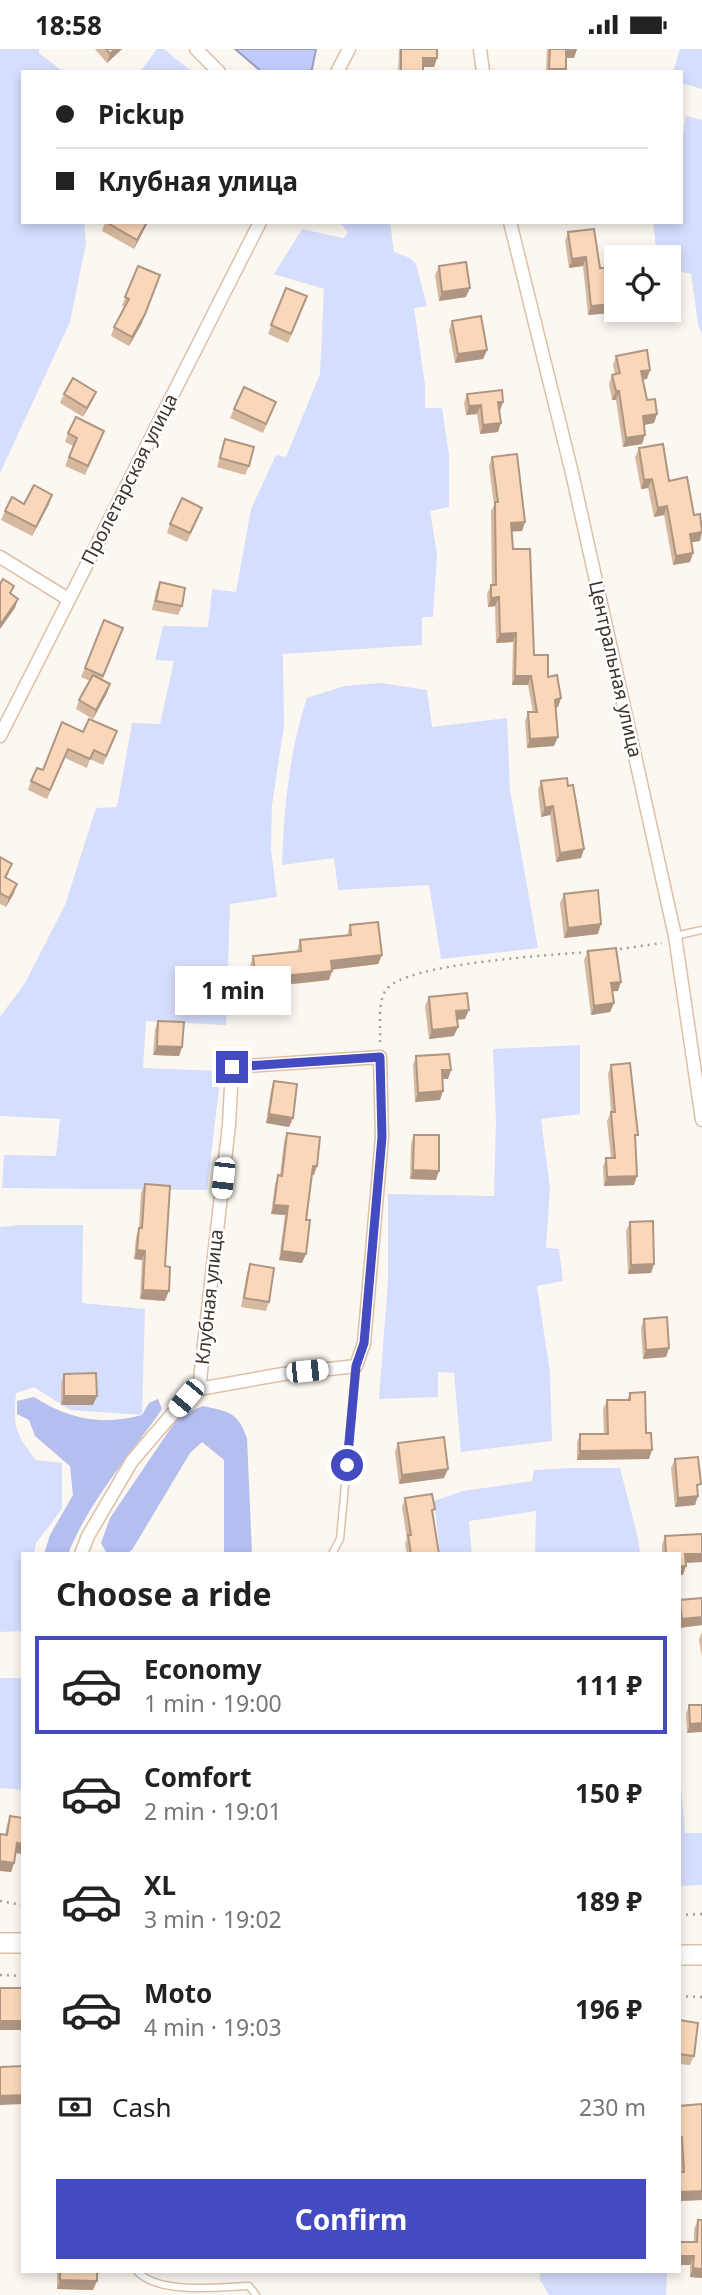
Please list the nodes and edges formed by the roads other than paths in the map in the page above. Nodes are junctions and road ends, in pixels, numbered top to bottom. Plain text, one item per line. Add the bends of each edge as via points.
1 (196, 49) edge
2 (349, 49) edge
3 (480, 49) edge
4 (217, 70) edge
5 (338, 70) edge
6 (483, 70) edge
7 (259, 224) edge
8 (510, 224) edge
9 (0, 557) edge
10 (68, 599) junction
11 (0, 736) edge
12 (702, 930) edge
13 (675, 938) junction
14 (702, 1120) edge
15 (356, 1366) junction
16 (199, 1389) junction
17 (82, 1552) edge
18 (333, 1552) edge
19 (0, 1943) edge
20 (21, 1943) edge
21 (681, 1955) edge
22 (702, 1955) edge
23 (140, 2273) edge
24 (256, 2295) edge

1 - 4 street
2 - 5 street
3 - 6 street
7 - 10 street, Пролетарская улица
8 - 13 street, Центральная улица via 575,487
9 - 10 street
10 - 11 street, Пролетарская улица
12 - 13 lane
13 - 14 street, Центральная улица
15 - 16 street, Клубная улица
15 - 16 street, Клубная улица via 364,1343 382,1137 380,1057 232,1067
15 - 18 lane via 340,1539
16 - 17 street via 132,1461
19 - 20 main road
21 - 22 main road
23 - 24 lane via 152,2282 195,2288 249,2286

